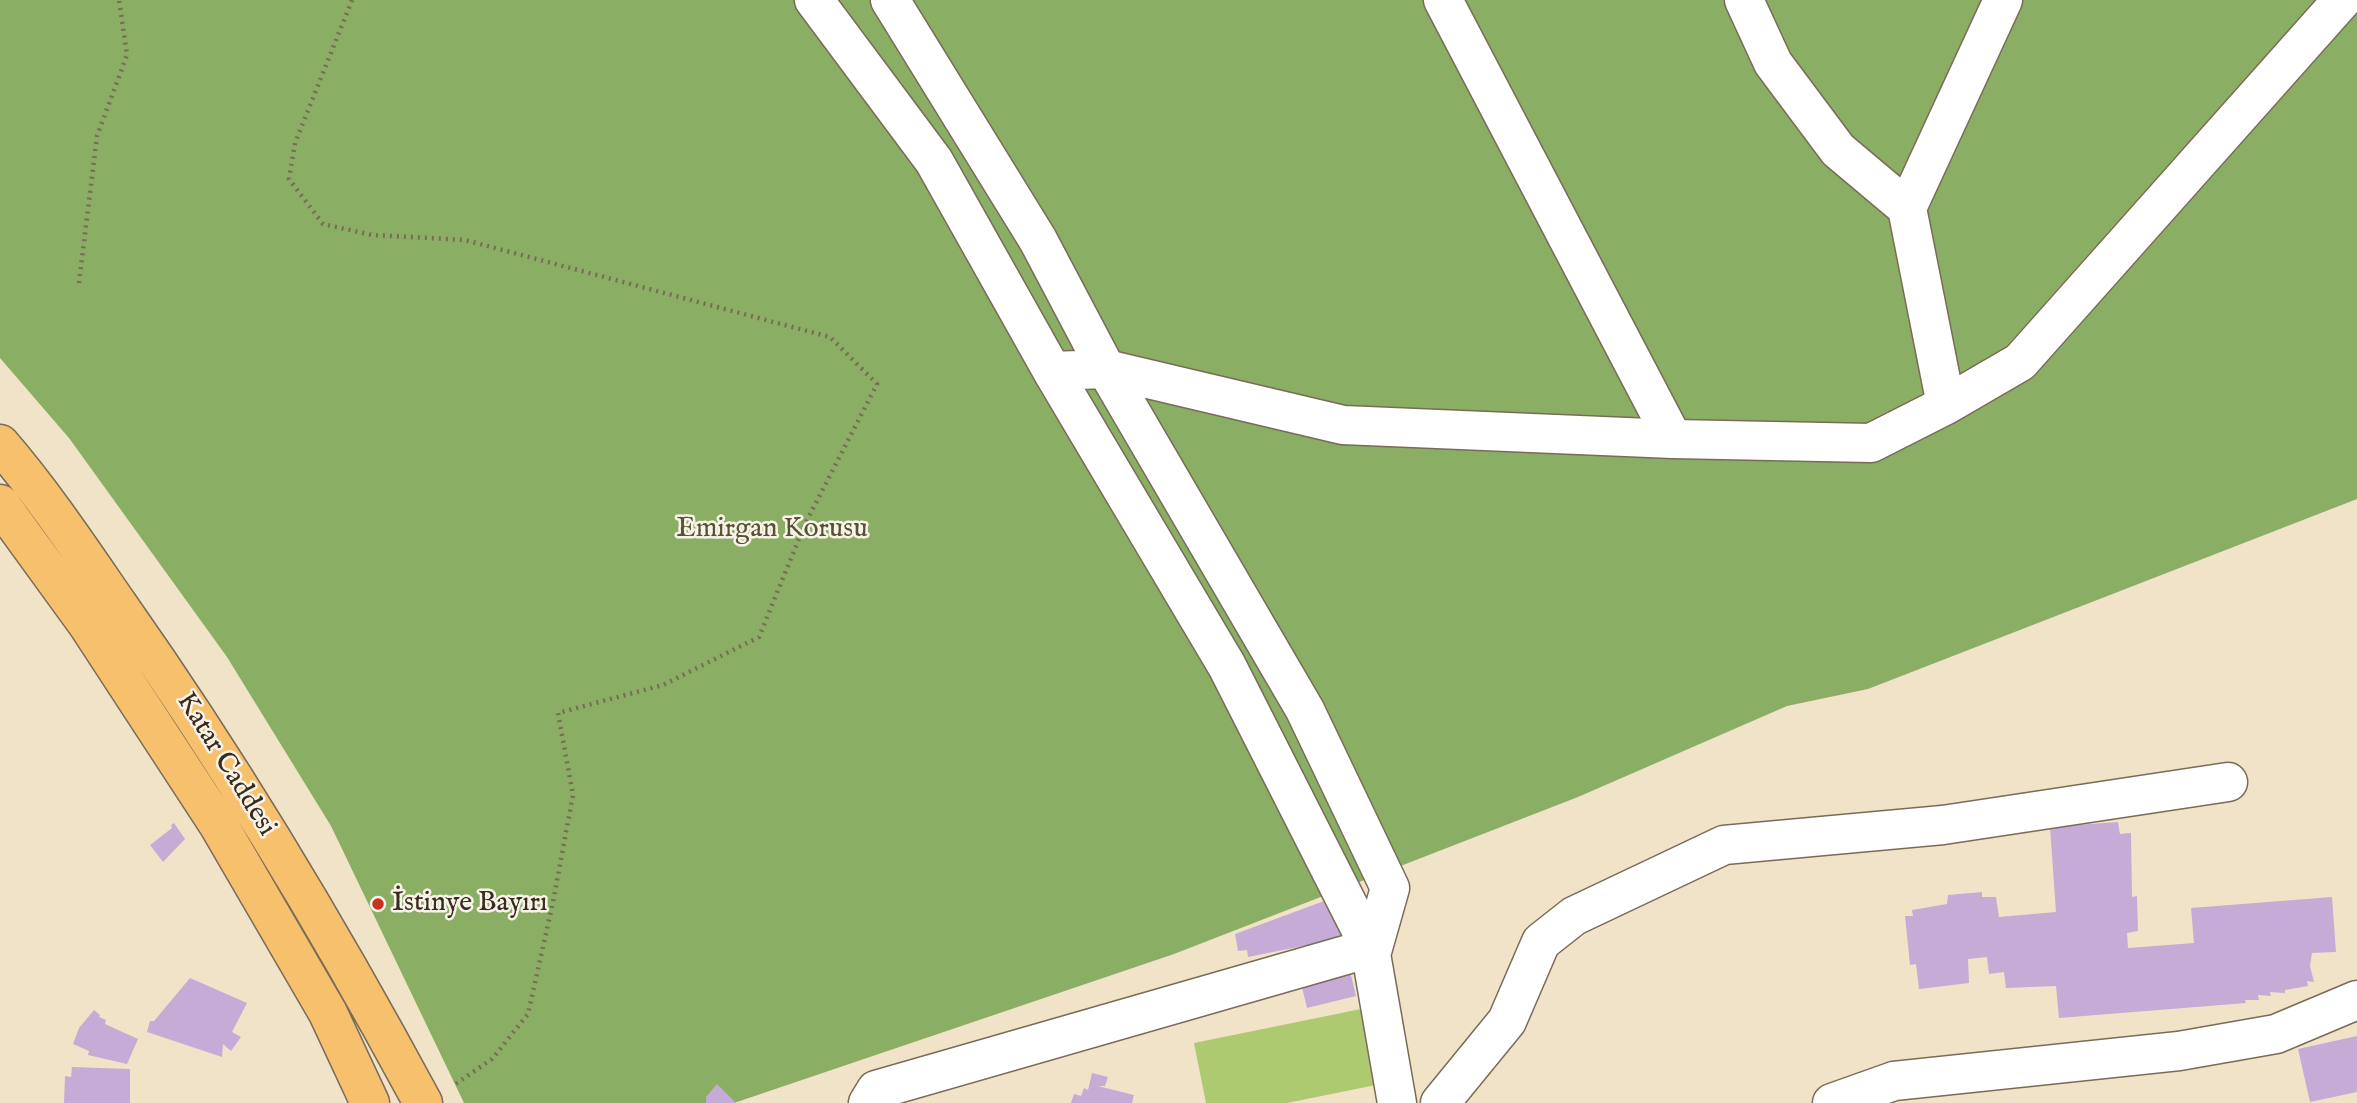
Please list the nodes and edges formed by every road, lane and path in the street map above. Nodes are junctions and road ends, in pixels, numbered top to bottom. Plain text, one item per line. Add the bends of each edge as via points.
1 (119, 0) edge
2 (352, 0) edge
3 (814, 0) edge
4 (890, 0) edge
5 (1443, 0) edge
6 (1744, 0) edge
7 (2003, 0) edge
8 (2342, 0) edge
9 (1908, 208) junction
10 (79, 283) dead end
11 (1106, 369) junction
12 (1052, 371) junction
13 (1947, 405) junction
14 (1673, 439) junction
15 (0, 444) edge
16 (0, 504) edge
17 (2228, 782) dead end
18 (1370, 951) junction
19 (2357, 1000) edge
20 (370, 1103) edge
21 (423, 1103) edge
22 (868, 1103) edge
23 (1397, 1103) edge
24 (1440, 1103) edge
25 (1832, 1103) edge

1 - 10 path via 127,55 97,136
2 - 21 path via 295,143 289,179 323,224 372,235 465,240 830,337 877,384 804,524 758,637 663,685 558,713 573,795 528,1014 492,1059
3 - 12 street via 934,161
4 - 11 street via 1038,240
5 - 14 street
6 - 9 street via 1773,63 1838,150
7 - 9 street
8 - 13 street via 2020,362
9 - 13 street
11 - 12 street
11 - 14 street via 1343,425
11 - 18 street via 1305,710 1390,888
12 - 18 street via 1227,666
13 - 14 street via 1871,443
15 - 21 main road, Katar Caddesi via 31,480 167,673 245,794
16 - 20 main road, Katar Caddesi via 88,625 218,824 328,1013
17 - 24 street via 1942,825 1724,845 1574,916 1541,942 1507,1021
18 - 22 street via 876,1090
18 - 23 street
19 - 25 street via 2276,1034 2179,1051 1894,1081

